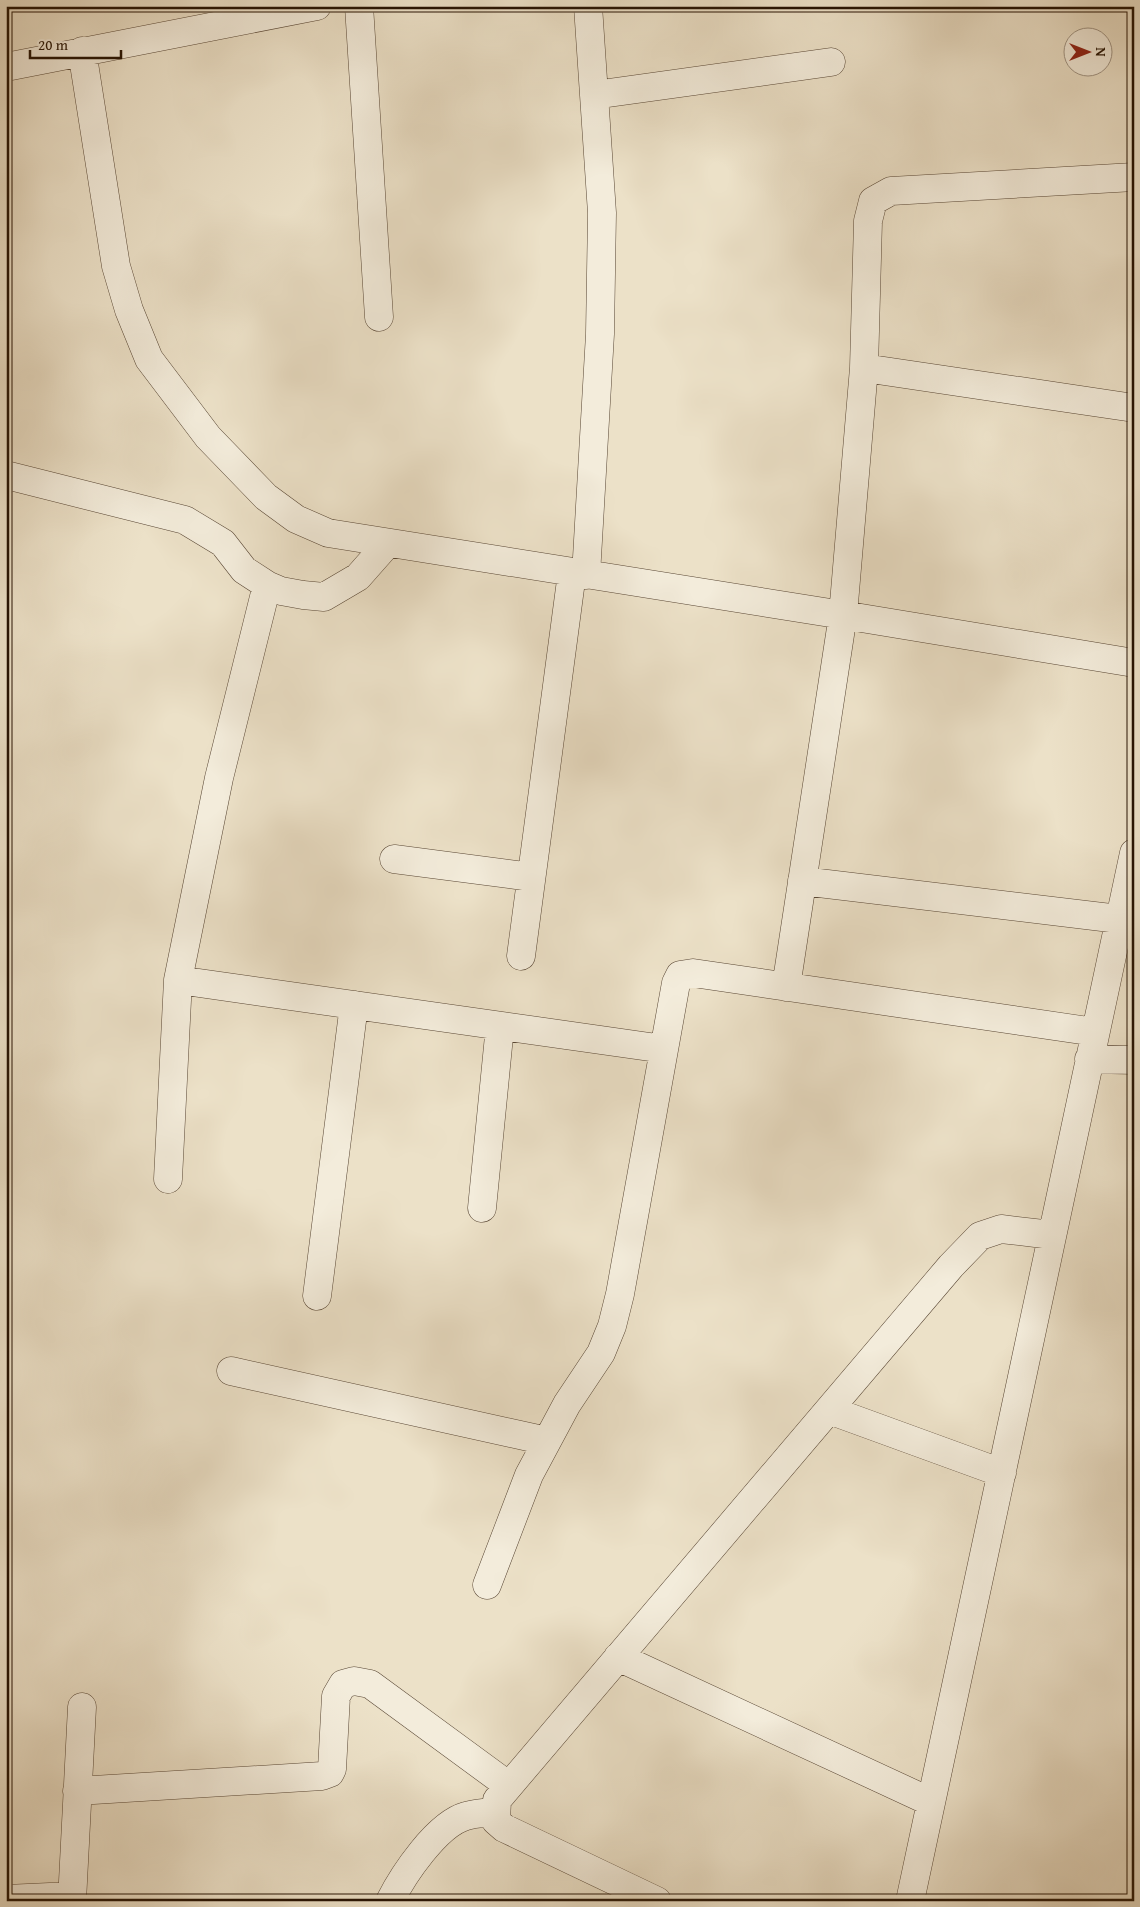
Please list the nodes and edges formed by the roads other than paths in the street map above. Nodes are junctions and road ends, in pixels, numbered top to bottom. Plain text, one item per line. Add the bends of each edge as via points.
1 (317, 6) edge
2 (359, 6) edge
3 (588, 6) edge
4 (82, 51) junction
5 (831, 62) dead end
6 (6, 67) edge
7 (594, 95) junction
8 (1134, 177) edge
9 (379, 317) dead end
10 (864, 368) junction
11 (1134, 408) edge
12 (6, 475) edge
13 (388, 543) junction
14 (579, 574) junction
15 (267, 585) junction
16 (843, 615) junction
17 (1134, 663) edge
18 (1134, 853) edge
19 (394, 859) dead end
20 (531, 877) junction
21 (802, 881) junction
22 (1119, 919) junction
23 (521, 956) dead end
24 (178, 980) junction
25 (786, 987) junction
26 (354, 1005) junction
27 (500, 1026) junction
28 (1095, 1032) junction
29 (664, 1049) junction
30 (1089, 1059) junction
31 (1134, 1060) edge
32 (168, 1178) dead end
33 (482, 1208) dead end
34 (1052, 1235) junction
35 (317, 1296) dead end
36 (231, 1371) dead end
37 (829, 1410) junction
38 (547, 1441) junction
39 (1002, 1473) junction
40 (487, 1585) dead end
41 (618, 1657) junction
42 (82, 1707) dead end
43 (508, 1786) junction
44 (77, 1790) junction
45 (931, 1802) junction
46 (496, 1812) junction
47 (72, 1898) edge
48 (6, 1899) edge
49 (390, 1901) edge
50 (657, 1901) edge
51 (910, 1901) edge

1 - 4 street
2 - 9 street
3 - 7 street
4 - 6 street
4 - 13 street via 116,266 128,310 149,359 208,437 266,497 296,519 328,533
5 - 7 street
7 - 14 street via 602,213 600,334
8 - 10 street via 891,191 873,201 868,221
10 - 11 street
10 - 16 street
12 - 15 street via 185,520 222,544 244,570
13 - 14 street
13 - 15 street via 358,577 324,597 281,591
14 - 16 street
14 - 20 street
15 - 24 street via 219,778
16 - 17 street
16 - 21 street
18 - 22 street
19 - 20 street
20 - 23 street
21 - 22 street
21 - 25 street
22 - 28 street
24 - 26 street
24 - 32 street
25 - 28 street
25 - 29 street via 692,973 680,975
26 - 27 street
26 - 35 street
27 - 29 street
27 - 33 street
28 - 30 street
29 - 38 street via 612,1326 600,1353
30 - 31 street
30 - 34 street
34 - 37 street via 1001,1229 980,1236
34 - 39 street
36 - 38 street
37 - 39 street
37 - 41 street
38 - 40 street via 529,1474
39 - 45 street
41 - 43 street
41 - 45 street
42 - 44 street
43 - 44 street via 370,1684 354,1680 343,1684 336,1696 330,1773
43 - 46 street via 497,1800
44 - 47 street
45 - 51 street
46 - 49 street via 465,1816 448,1825 432,1839
46 - 50 street via 496,1821 504,1828
47 - 48 street

